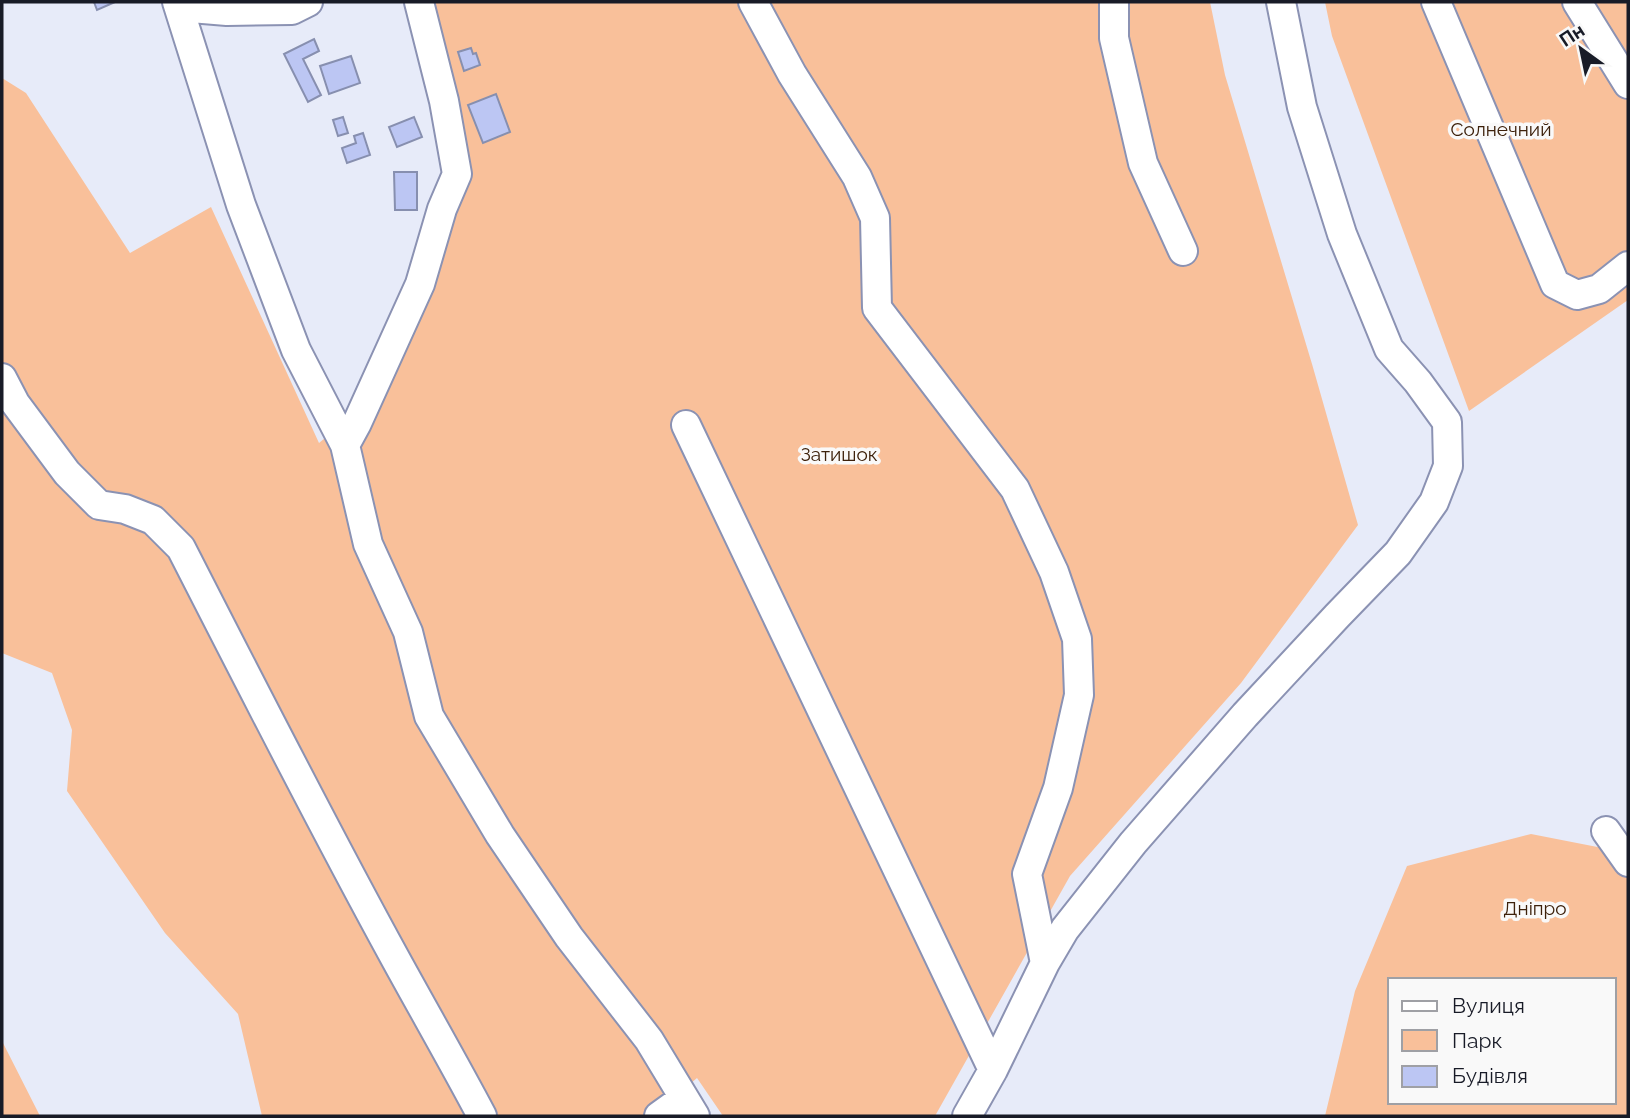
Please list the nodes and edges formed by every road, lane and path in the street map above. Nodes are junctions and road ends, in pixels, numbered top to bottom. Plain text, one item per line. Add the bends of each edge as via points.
1 (308, 2) edge
2 (419, 2) edge
3 (754, 2) edge
4 (1114, 2) edge
5 (1281, 2) edge
6 (1436, 2) edge
7 (1577, 2) edge
8 (178, 4) edge
9 (1628, 84) edge
10 (1183, 251) dead end
11 (1628, 266) edge
12 (2, 378) edge
13 (686, 425) dead end
14 (345, 444) junction
15 (1606, 831) dead end
16 (1628, 862) edge
17 (1045, 962) junction
18 (993, 1070) junction
19 (689, 1107) edge
20 (482, 1116) edge
21 (659, 1116) edge
22 (967, 1116) edge

1 - 8 street via 292,10 227,11
2 - 14 street via 457,174 420,284
3 - 17 street via 792,74 857,177 875,218 877,308 1015,489 1054,572 1077,639 1079,695 1058,788 1027,874
4 - 10 street via 1114,38 1143,163
5 - 17 street via 1302,107 1342,234 1389,349 1447,422 1448,467 1434,502 1398,553 1245,715 1133,843 1065,929
6 - 11 street via 1555,285 1577,295 1599,289
7 - 9 street
8 - 14 street via 241,205 296,350
12 - 20 street via 67,473 99,505 153,520 181,548
13 - 18 street
14 - 19 street via 368,544 408,632 429,716 508,846 569,937 649,1040
15 - 16 street
17 - 18 street
18 - 22 street
19 - 21 street

